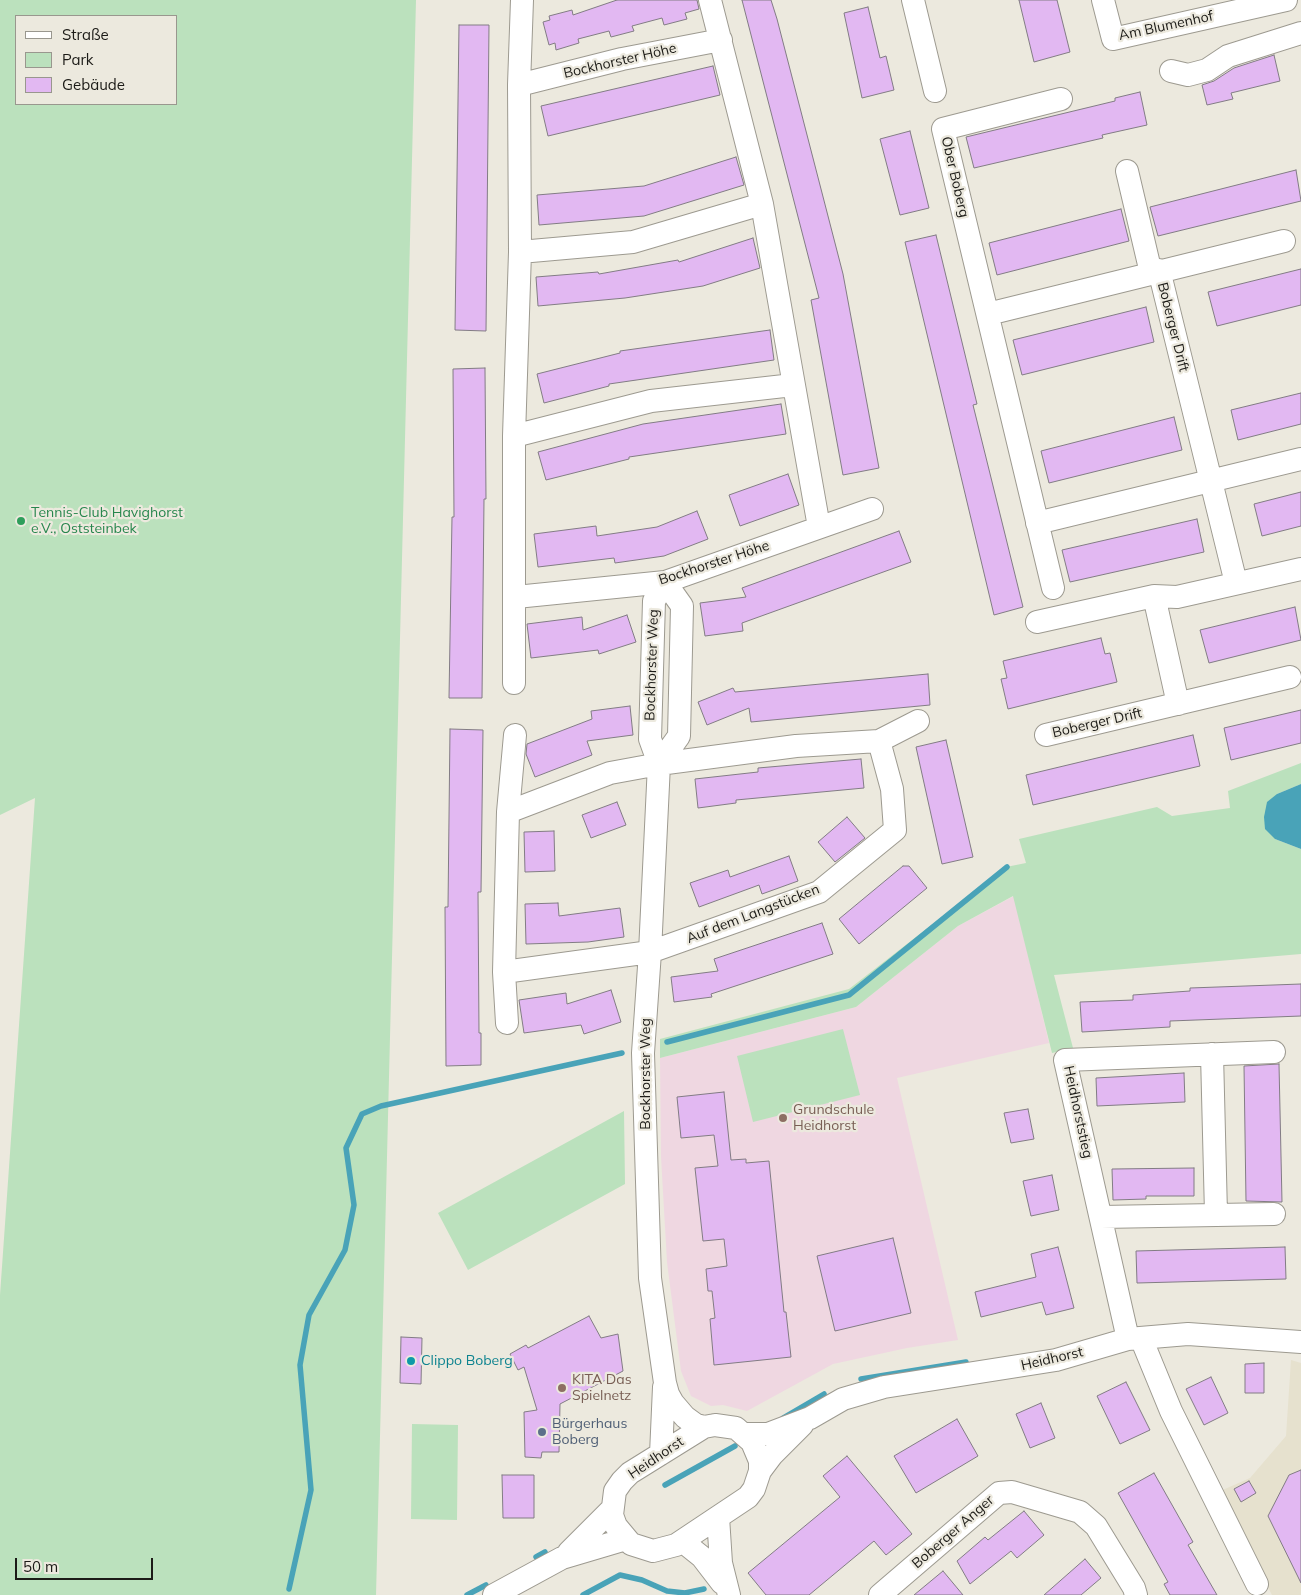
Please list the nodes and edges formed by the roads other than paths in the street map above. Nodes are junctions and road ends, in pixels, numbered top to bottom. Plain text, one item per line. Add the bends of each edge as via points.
1 (522, 0) edge
2 (710, 0) edge
3 (913, 0) edge
4 (1103, 0) edge
5 (1286, 0) edge
6 (1301, 33) edge
7 (721, 40) junction
8 (1171, 71) dead end
9 (519, 85) junction
10 (935, 91) dead end
11 (1061, 99) dead end
12 (1127, 171) dead end
13 (762, 204) junction
14 (1284, 240) dead end
15 (520, 252) junction
16 (1155, 272) junction
17 (988, 314) junction
18 (793, 385) junction
19 (514, 436) junction
20 (1301, 459) edge
21 (1211, 480) junction
22 (872, 508) dead end
23 (1037, 523) junction
24 (819, 527) junction
25 (1301, 569) edge
26 (665, 582) junction
27 (1236, 583) junction
28 (1053, 588) dead end
29 (1154, 596) junction
30 (516, 597) junction
31 (1037, 622) dead end
32 (1290, 677) dead end
33 (514, 683) dead end
34 (1178, 704) junction
35 (918, 721) dead end
36 (515, 735) dead end
37 (1046, 735) dead end
38 (878, 741) junction
39 (659, 764) junction
40 (508, 812) junction
41 (650, 952) junction
42 (504, 972) junction
43 (507, 1023) dead end
44 (1274, 1052) dead end
45 (1212, 1054) junction
46 (1216, 1214) junction
47 (1274, 1214) dead end
48 (1101, 1217) junction
49 (1135, 1338) junction
50 (1301, 1338) edge
51 (664, 1383) junction
52 (810, 1418) junction
53 (704, 1427) junction
54 (745, 1434) junction
55 (661, 1454) junction
56 (760, 1471) junction
57 (612, 1509) junction
58 (718, 1517) junction
59 (626, 1539) junction
60 (682, 1541) junction
61 (562, 1558) junction
62 (1257, 1584) dead end
63 (728, 1594) edge
64 (494, 1595) edge
65 (880, 1595) edge
66 (1136, 1595) edge

1 - 9 street
2 - 7 street
3 - 10 street
4 - 5 street, Am Blumenhof via 1113,39
6 - 8 street via 1228,56 1207,70 1188,75
7 - 9 street, Bockhorster Höhe via 622,59
7 - 13 street
9 - 15 street
11 - 17 street, Ober Boberg via 943,129
12 - 16 street
13 - 15 street via 633,242
13 - 18 street
14 - 16 street, Boberger Drift
15 - 19 street
16 - 17 street
16 - 21 street, Boberger Drift
17 - 23 street, Ober Boberg
18 - 19 street via 651,401
18 - 24 street
19 - 30 street
20 - 21 street
21 - 23 street
21 - 27 street, Boberger Drift
22 - 24 street, Bockhorster Höhe
23 - 28 street, Ober Boberg
24 - 26 street, Bockhorster Höhe
25 - 27 street
26 - 30 street, Bockhorster Höhe
26 - 39 street, Bockhorster Weg via 682,606 679,736
27 - 29 street via 1176,597
29 - 31 street
29 - 34 street
30 - 33 street
32 - 34 street, Boberger Drift
34 - 37 street, Boberger Drift
35 - 38 street
36 - 40 street
38 - 39 street via 796,746
38 - 41 street, Auf dem Langstücken via 892,789 895,830 819,892
39 - 40 street via 610,773
39 - 41 street, Bockhorster Weg
40 - 42 street
41 - 42 street, Auf dem Langstücken
41 - 51 street, Bockhorster Weg via 643,1053 650,1278
42 - 43 street
44 - 45 street, Heidhorststieg
45 - 46 street
45 - 48 street, Heidhorststieg via 1065,1060
46 - 47 street
46 - 48 street
48 - 49 street, Heidhorststieg
49 - 50 street, Heidhorst via 1188,1334
49 - 52 street, Heidhorst via 1056,1360 884,1387 843,1399
49 - 62 street, Heidhorststieg
51 - 53 street, Bockhorster Weg via 678,1410 690,1422
51 - 55 street, Bockhorster Weg
52 - 54 street, Heidhorst via 768,1434
52 - 56 street, Heidhorst
53 - 54 street, Heidhorst via 725,1425
53 - 55 street, Heidhorst
54 - 56 street via 758,1451
55 - 57 street, Heidhorst via 622,1482 615,1492
56 - 58 street, Heidhorst via 748,1497
57 - 59 street via 616,1526
57 - 61 street, Heidhorst
58 - 60 street, Heidhorst
58 - 63 street via 718,1539
59 - 60 street, Heidhorst via 642,1549 653,1550 665,1549
59 - 61 street, Heidhorst
60 - 63 street via 710,1566
61 - 64 street, Heidhorst
65 - 66 street, Boberger Anger via 999,1493 1012,1492 1080,1512 1096,1526

